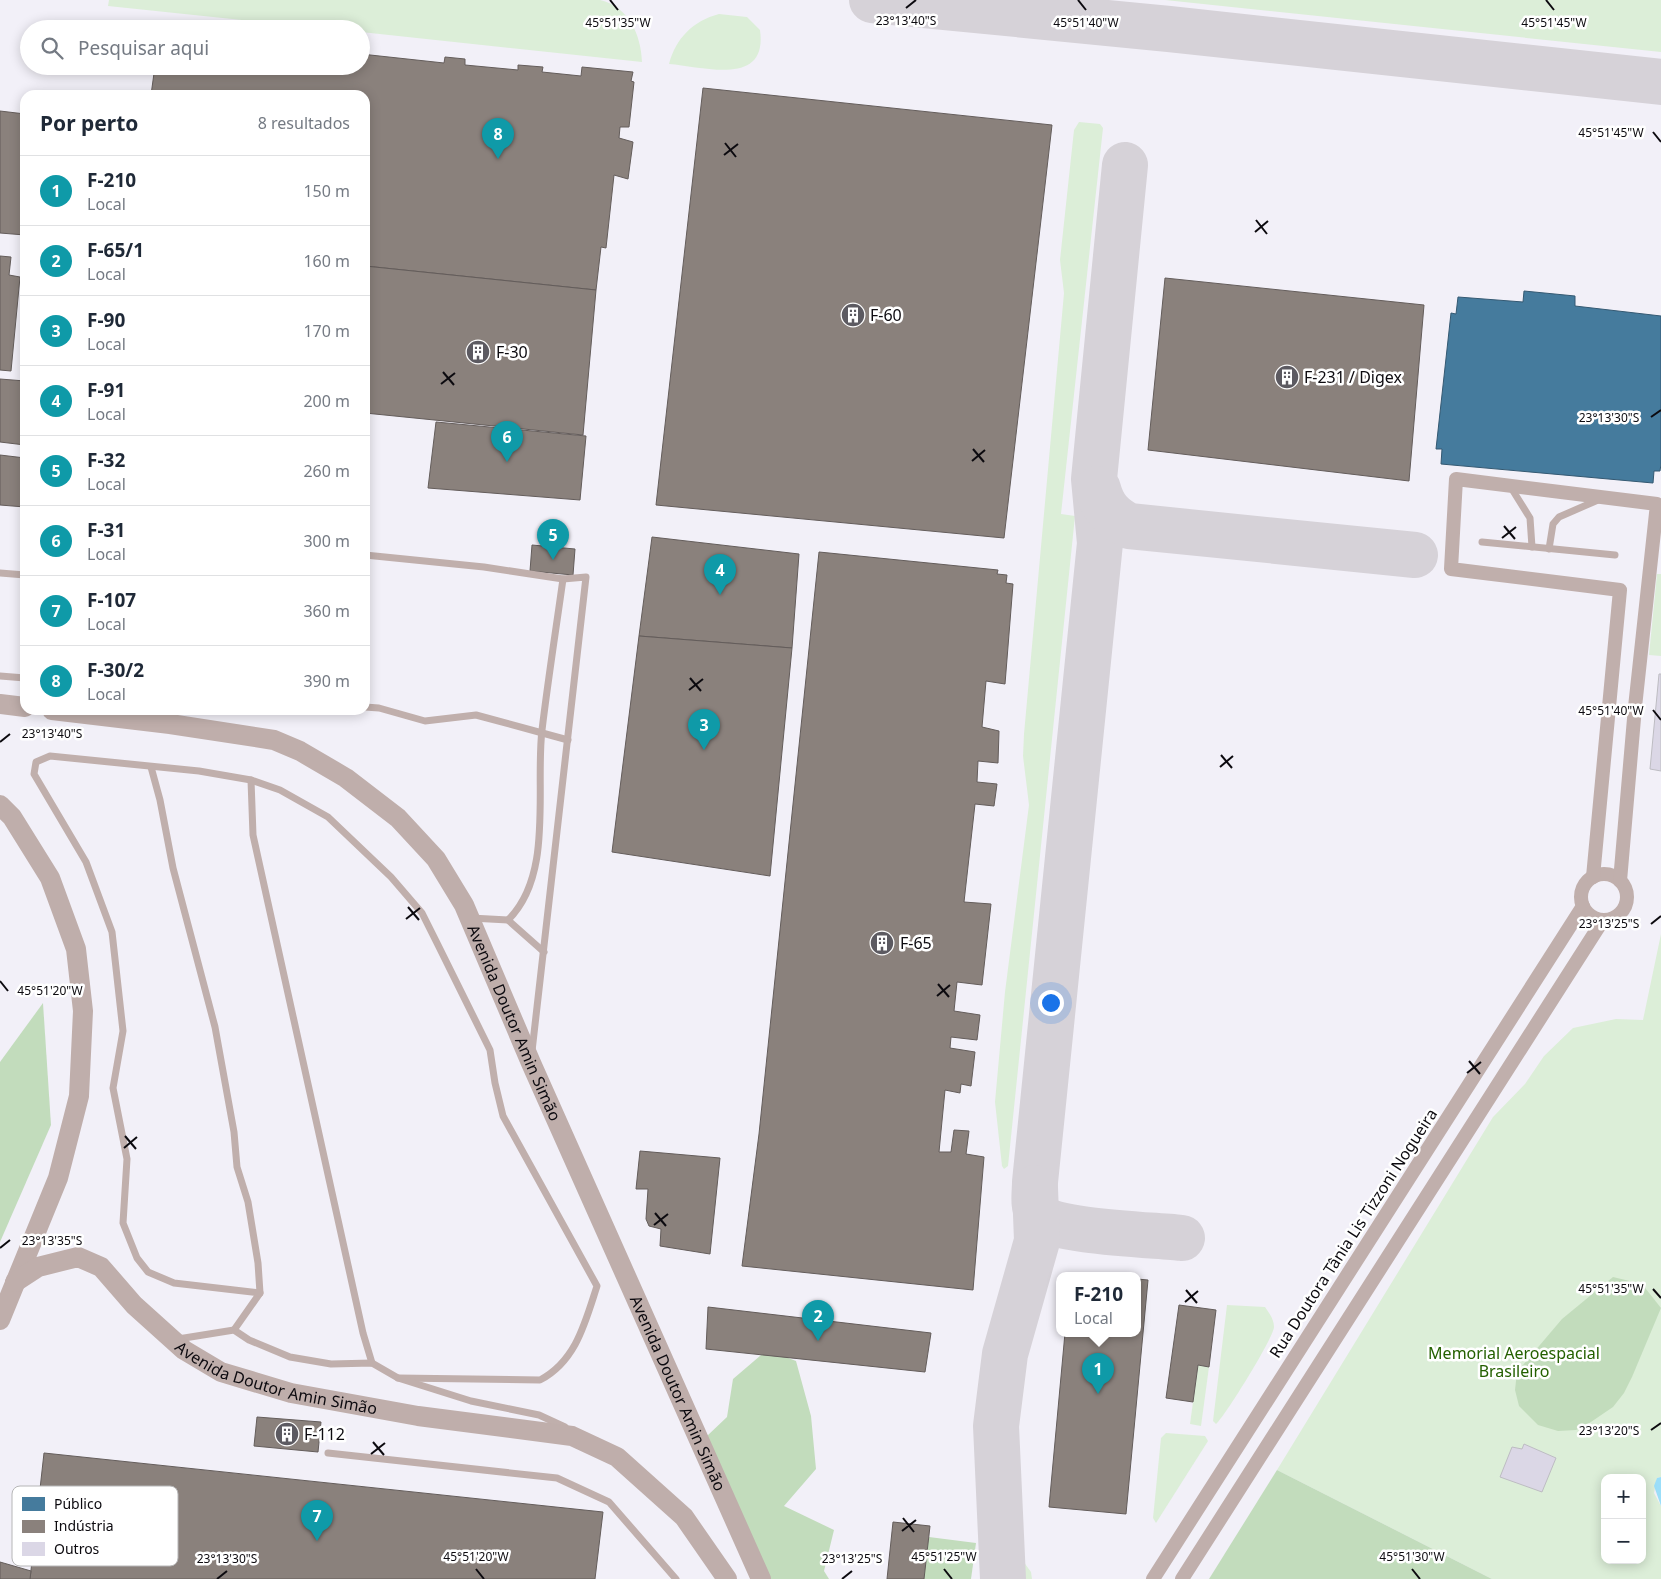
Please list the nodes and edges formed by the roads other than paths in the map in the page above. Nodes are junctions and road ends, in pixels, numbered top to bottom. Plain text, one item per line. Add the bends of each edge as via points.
1 (1509, 485) junction
2 (1605, 497) junction
3 (1482, 542) dead end
4 (1532, 547) junction
5 (1550, 549) junction
6 (1615, 555) dead end
7 (370, 556) edge
8 (0, 573) edge
9 (20, 575) edge
10 (563, 579) junction
11 (0, 676) edge
12 (20, 678) edge
13 (0, 704) edge
14 (20, 706) edge
15 (370, 707) edge
16 (94, 715) edge
17 (542, 732) junction
18 (568, 740) junction
19 (151, 768) junction
20 (251, 780) junction
21 (0, 805) edge
22 (1593, 877) junction
23 (1620, 881) junction
24 (1583, 906) junction
25 (469, 918) junction
26 (508, 920) junction
27 (1603, 920) junction
28 (544, 952) junction
29 (531, 1063) junction
30 (15, 1282) junction
31 (260, 1294) junction
32 (0, 1320) edge
33 (234, 1330) junction
34 (175, 1340) junction
35 (372, 1363) junction
36 (398, 1378) junction
37 (577, 1438) junction
38 (328, 1453) dead end
39 (676, 1579) edge
40 (727, 1579) edge
41 (761, 1579) edge
42 (1153, 1579) edge
43 (1182, 1579) edge

1 - 2 street, Rua Doutora Tânia Lis Tizzoni Nogueira
1 - 4 lane via 1530,518
1 - 22 street, Rua Doutora Tânia Lis Tizzoni Nogueira via 1456,479 1451,569 1620,590
2 - 5 lane via 1560,517 1553,524
2 - 23 street, Rua Doutora Tânia Lis Tizzoni Nogueira via 1658,504 1654,570 1635,707
3 - 4 lane
4 - 5 lane
5 - 6 lane
7 - 10 lane
8 - 9 lane
10 - 17 lane
10 - 18 lane via 586,577
11 - 12 lane
13 - 14 street
15 - 17 lane via 425,720 476,715
16 - 25 street, Avenida Doutor Amin Simão via 274,740 300,751 346,778 398,818 436,859
17 - 18 lane
17 - 26 lane via 540,822 531,886 518,910
18 - 28 lane
19 - 20 lane via 200,771
19 - 31 lane via 214,1027 234,1132 237,1166 248,1202
19 - 31 lane via 50,756 36,762 34,774 86,862 112,932 122,1031 113,1088 127,1159 123,1223 136,1258 148,1272 174,1283
20 - 35 lane via 253,835
20 - 36 lane via 280,790 328,817 392,877 422,913 490,1050 503,1116 597,1286 572,1352 553,1373 540,1380
21 - 30 street via 12,817 50,878 76,949 83,1011 79,1096 58,1178
22 - 23 street via 1607,874
22 - 24 street, Rua Doutora Tânia Lis Tizzoni Nogueira via 1583,886
23 - 27 street, Rua Doutora Tânia Lis Tizzoni Nogueira via 1627,892 1625,906 1616,916
24 - 27 street via 1591,916
24 - 42 street, Rua Doutora Tânia Lis Tizzoni Nogueira
25 - 26 lane
25 - 29 street, Avenida Doutor Amin Simão
26 - 28 lane
27 - 43 street, Rua Doutora Tânia Lis Tizzoni Nogueira
28 - 29 lane
29 - 41 street, Avenida Doutor Amin Simão
30 - 32 street
30 - 34 street, Avenida Doutor Amin Simão via 38,1266 78,1257 101,1267 134,1305
31 - 33 lane
33 - 34 lane
33 - 35 lane via 290,1358 331,1364
34 - 37 street, Avenida Doutor Amin Simão via 184,1350 221,1372 291,1393 418,1416 509,1426
35 - 36 lane
36 - 37 lane via 470,1401 539,1415 572,1431
37 - 40 street, Avenida Doutor Amin Simão via 617,1457 684,1517
38 - 39 lane via 557,1478 609,1502

